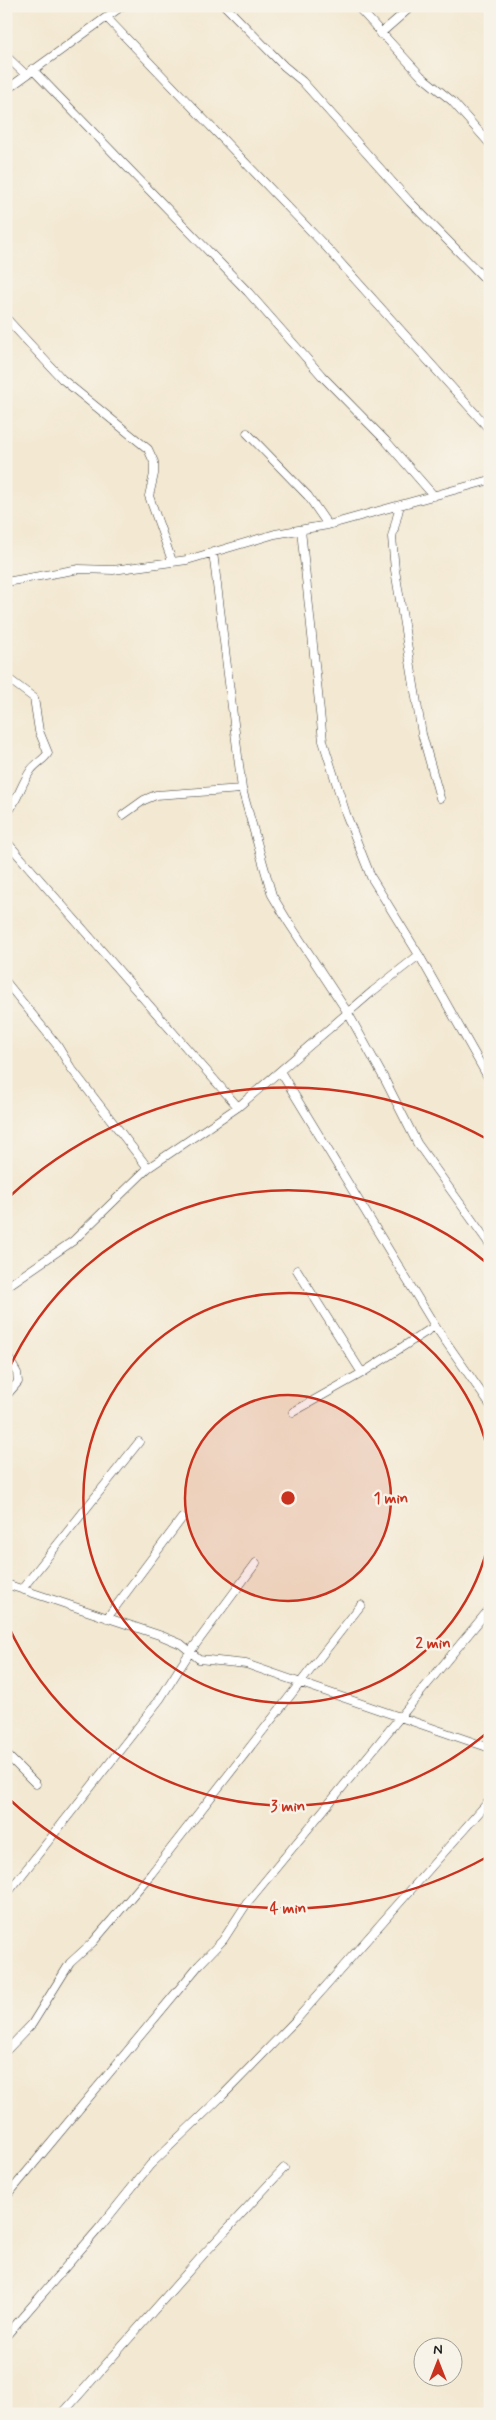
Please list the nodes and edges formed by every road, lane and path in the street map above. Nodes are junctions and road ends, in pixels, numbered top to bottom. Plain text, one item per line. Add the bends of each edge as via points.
1 (122, 6) edge
2 (225, 6) edge
3 (357, 6) edge
4 (412, 6) edge
5 (107, 18) junction
6 (380, 34) junction
7 (6, 56) edge
8 (32, 69) junction
9 (25, 74) junction
10 (6, 90) edge
11 (490, 144) edge
12 (490, 284) edge
13 (6, 318) edge
14 (490, 430) edge
15 (247, 434) dead end
16 (490, 480) edge
17 (434, 496) junction
18 (400, 505) junction
19 (328, 525) junction
20 (301, 530) junction
21 (213, 552) junction
22 (172, 561) junction
23 (6, 582) edge
24 (6, 677) edge
25 (242, 789) junction
26 (440, 798) dead end
27 (6, 815) edge
28 (123, 815) dead end
29 (6, 841) edge
30 (419, 955) junction
31 (6, 982) edge
32 (348, 1013) junction
33 (280, 1071) junction
34 (490, 1081) edge
35 (238, 1107) junction
36 (148, 1168) junction
37 (490, 1245) edge
38 (297, 1270) dead end
39 (6, 1287) edge
40 (435, 1326) junction
41 (6, 1354) edge
42 (362, 1373) junction
43 (6, 1396) edge
44 (490, 1405) edge
45 (293, 1412) dead end
46 (139, 1442) dead end
47 (182, 1518) dead end
48 (256, 1562) dead end
49 (6, 1584) edge
50 (22, 1589) junction
51 (361, 1605) dead end
52 (490, 1608) edge
53 (107, 1618) junction
54 (190, 1652) junction
55 (300, 1683) junction
56 (402, 1717) junction
57 (490, 1748) edge
58 (6, 1754) edge
59 (36, 1784) dead end
60 (490, 1800) edge
61 (6, 1895) edge
62 (6, 2051) edge
63 (284, 2168) dead end
64 (6, 2197) edge
65 (6, 2336) edge
66 (62, 2414) edge

1 - 5 street
2 - 12 street via 302,81 410,202
3 - 6 street
4 - 6 street
5 - 8 street
5 - 14 street via 328,249
6 - 11 street via 420,76 452,101
7 - 9 street
8 - 9 street
8 - 17 street via 248,292
9 - 10 street
13 - 22 street via 62,379 148,449 154,468 149,496
15 - 19 street via 308,496
16 - 17 street
17 - 18 street
18 - 19 street
18 - 26 street via 392,537 395,570 422,734
19 - 20 street
20 - 21 street
20 - 30 street via 323,741 346,814 371,877
21 - 22 street
21 - 25 street
22 - 23 street via 113,570 79,569
24 - 27 street via 34,698 39,732 48,753 32,768 16,803
25 - 28 street via 156,795
25 - 32 street via 272,895
29 - 35 street
30 - 32 street
30 - 34 street
31 - 36 street
32 - 33 street
32 - 37 street via 417,1143
33 - 35 street
33 - 40 street
35 - 36 street
36 - 39 street via 73,1241
38 - 42 street
40 - 42 street
40 - 44 street
41 - 43 street via 18,1382
42 - 45 street
46 - 50 street
47 - 53 street
48 - 54 street
49 - 50 street
50 - 53 street
51 - 55 street
52 - 56 street
53 - 54 street via 181,1644
54 - 55 street via 199,1658 246,1664
54 - 61 street via 160,1699
55 - 56 street
55 - 62 street via 150,1874 94,1942 70,1963 32,2024
56 - 57 street
56 - 64 street via 247,1903 223,1940
58 - 59 street
60 - 65 street via 296,2020 150,2165
63 - 66 street

